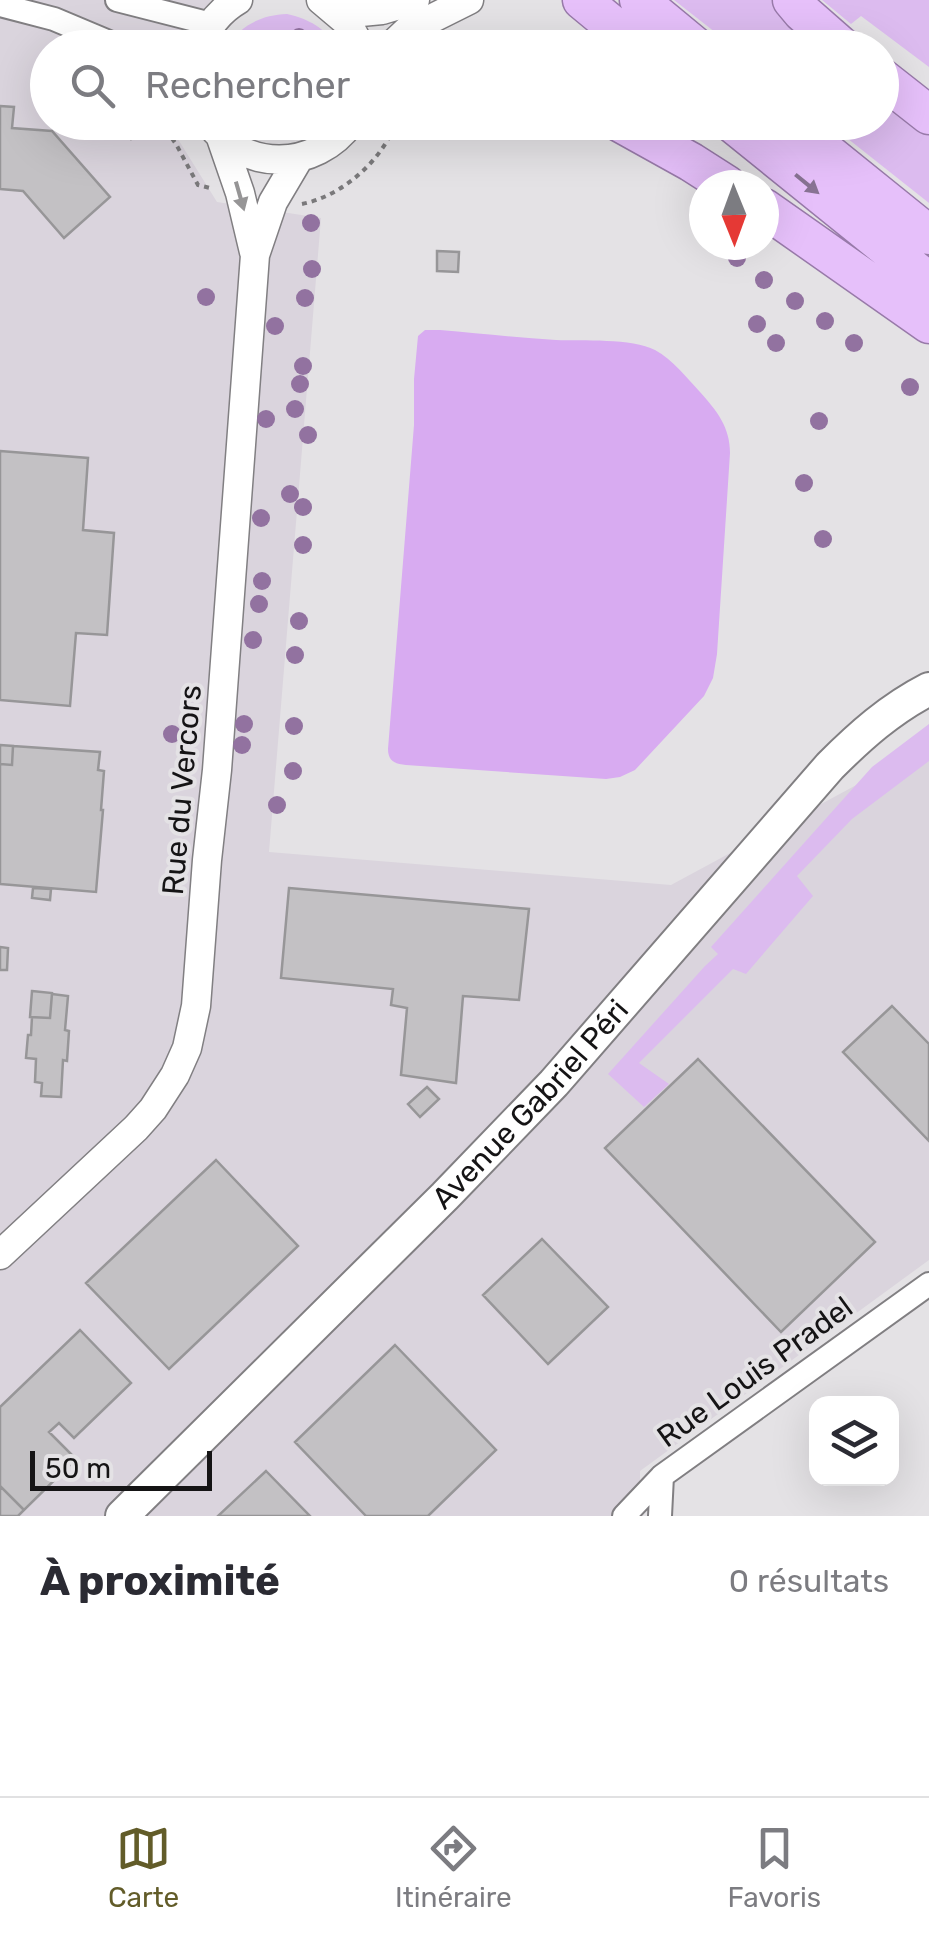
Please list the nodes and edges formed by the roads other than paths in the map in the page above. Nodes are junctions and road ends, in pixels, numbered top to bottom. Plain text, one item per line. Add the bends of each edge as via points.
1 (118, 0) edge
2 (238, 0) edge
3 (415, 0) edge
4 (582, 0) edge
5 (639, 0) edge
6 (792, 0) edge
7 (462, 3) edge
8 (0, 5) edge
9 (330, 7) edge
10 (78, 30) edge
11 (190, 30) edge
12 (209, 30) edge
13 (352, 30) edge
14 (409, 30) edge
15 (618, 30) edge
16 (675, 30) edge
17 (823, 30) edge
18 (899, 91) edge
19 (929, 115) edge
20 (219, 140) edge
21 (227, 140) edge
22 (335, 140) edge
23 (651, 140) edge
24 (754, 140) edge
25 (810, 140) edge
26 (299, 158) junction
27 (704, 170) edge
28 (779, 219) edge
29 (929, 235) edge
30 (255, 256) junction
31 (929, 282) edge
32 (929, 324) edge
33 (929, 690) edge
34 (0, 1255) edge
35 (929, 1284) edge
36 (662, 1476) junction
37 (122, 1516) edge
38 (624, 1516) edge
39 (660, 1516) edge

1 - 11 street
2 - 12 street
3 - 9 street via 382,10
4 - 15 highway
5 - 16 highway
6 - 17 highway
7 - 14 street
8 - 10 street
9 - 13 street
18 - 19 highway
20 -> 30 street, Rue du Vercors
21 - 26 street via 263,159
22 - 26 street
23 - 27 highway
24 -> 31 highway
25 - 29 highway
26 - 30 street, Rue du Vercors via 272,202
28 - 32 highway
30 - 34 street, Rue du Vercors via 218,770 187,1048 136,1128
33 - 37 main road, Avenue Gabriel Péri via 882,718 830,766 554,1083
35 - 36 street, Rue Louis Pradel
36 - 38 street, Rue Louis Pradel
36 - 39 street

